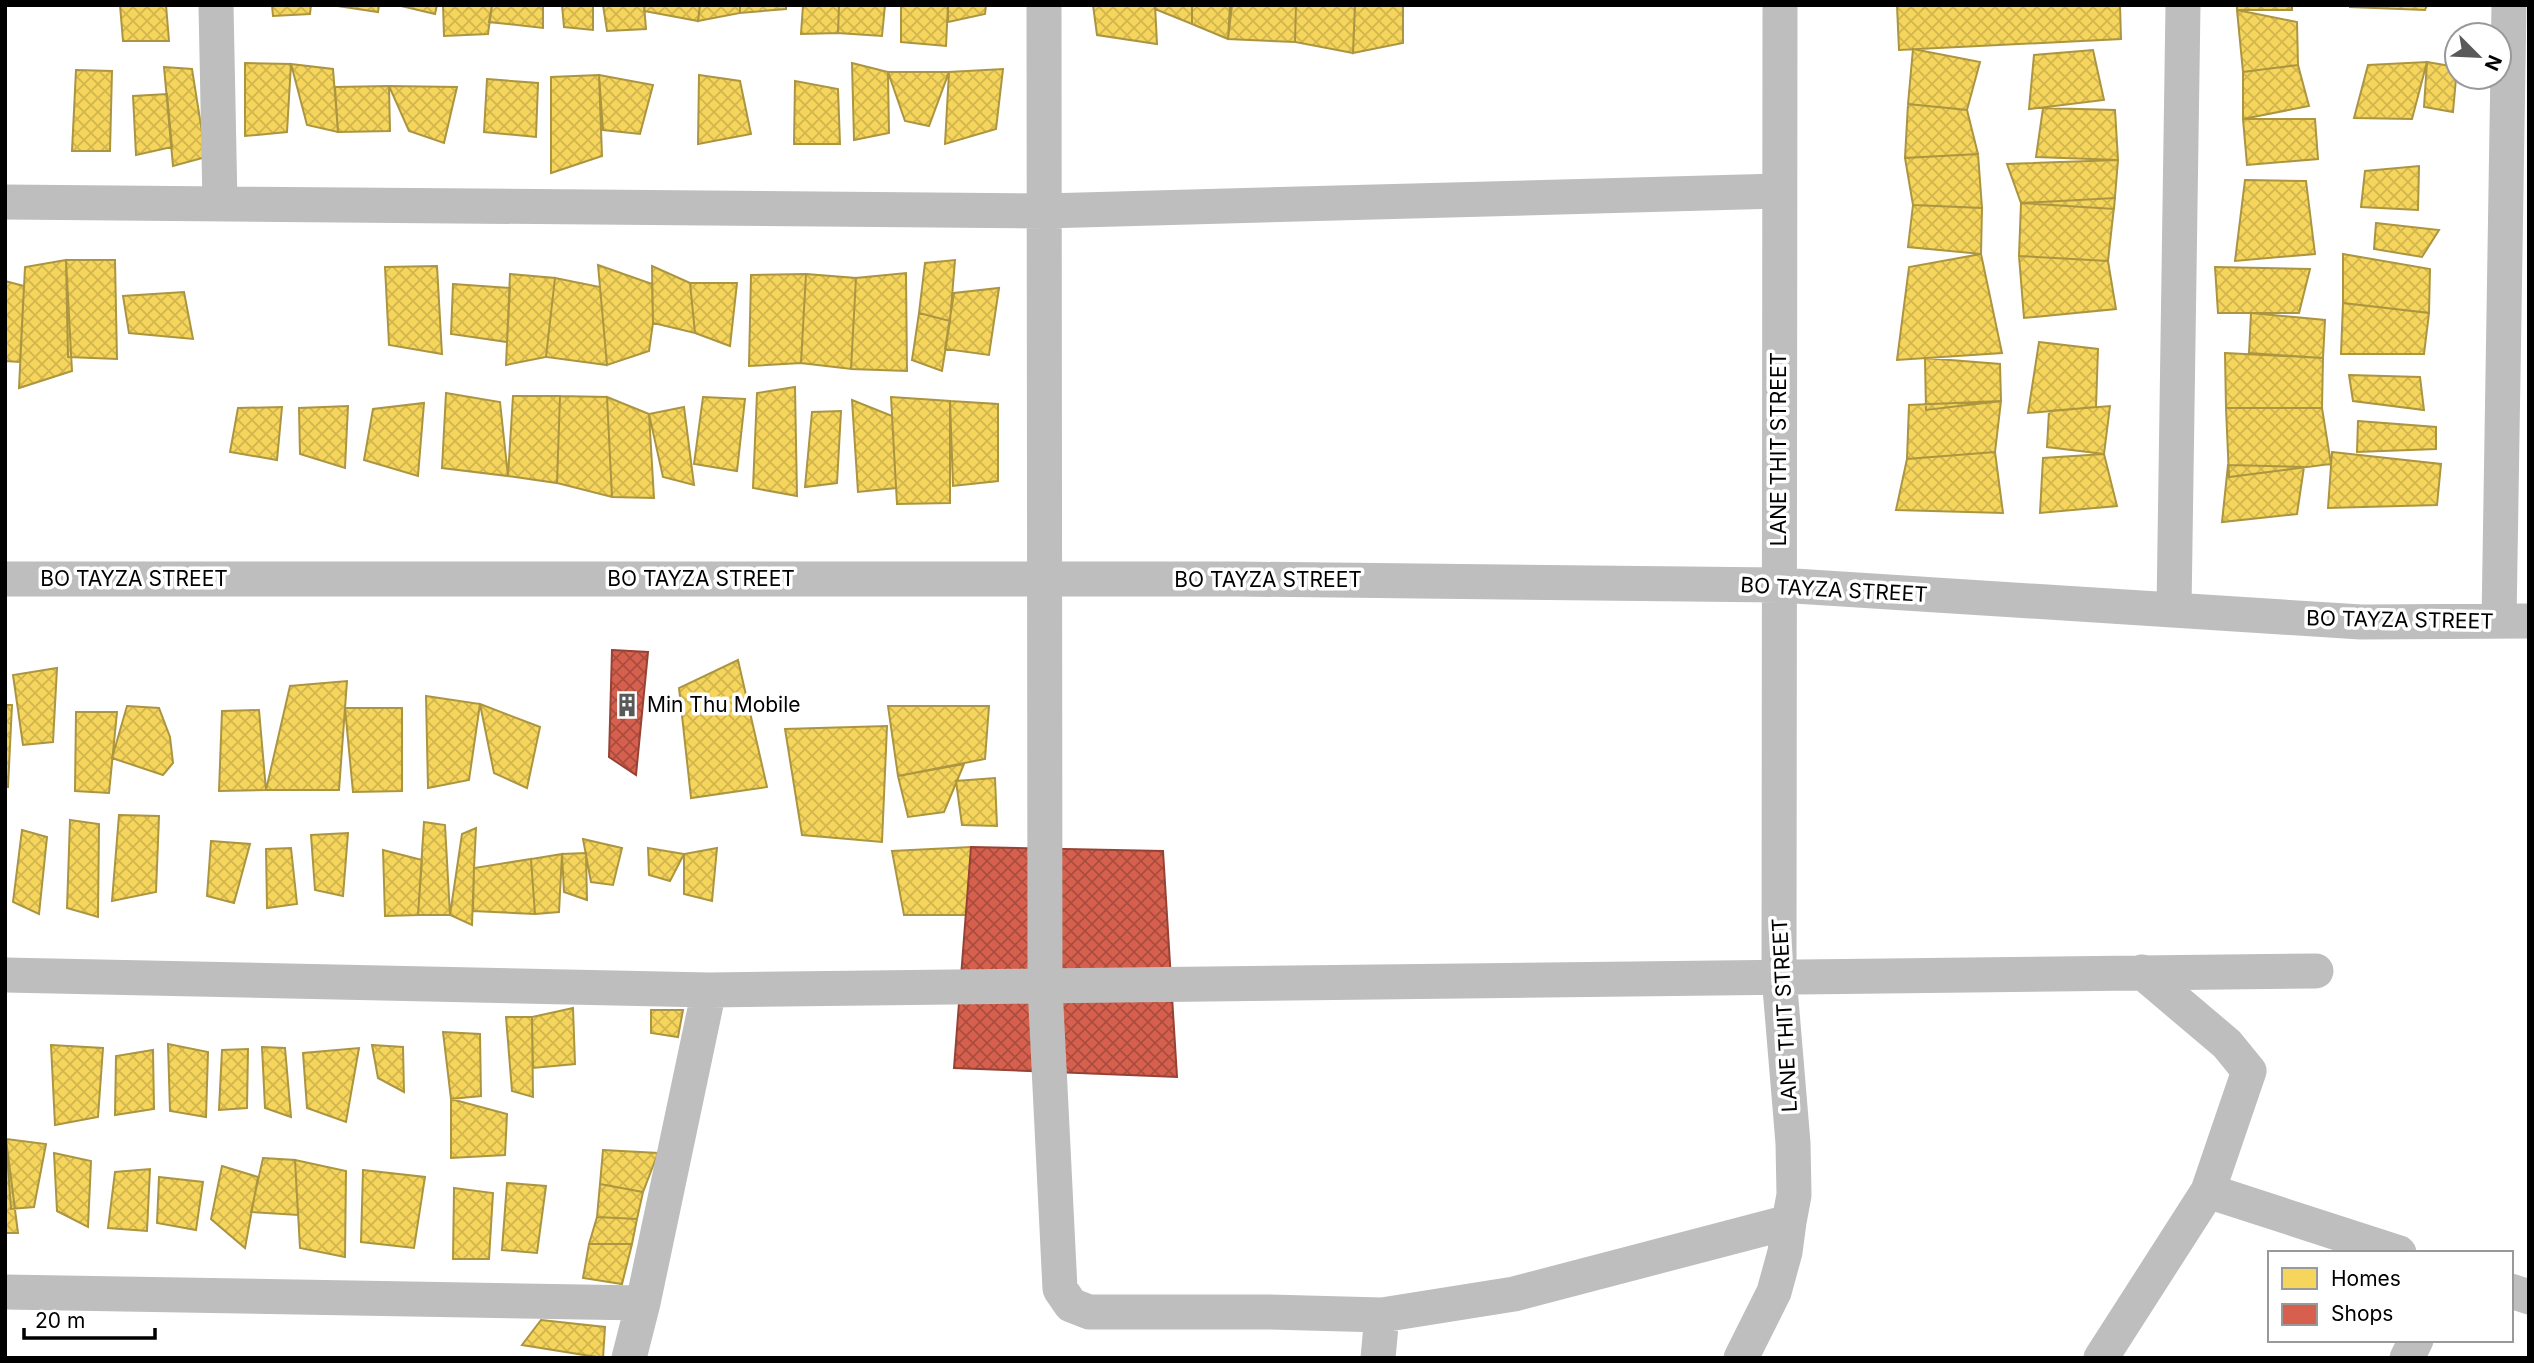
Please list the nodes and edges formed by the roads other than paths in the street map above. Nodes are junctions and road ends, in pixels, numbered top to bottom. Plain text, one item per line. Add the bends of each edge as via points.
1 (216, 5) edge
2 (1044, 5) edge
3 (1780, 5) edge
4 (2183, 5) edge
5 (2509, 5) edge
6 (1779, 191) junction
7 (5, 202) edge
8 (220, 204) junction
9 (1044, 211) junction
10 (5, 579) edge
11 (1044, 579) junction
12 (1779, 585) junction
13 (2174, 610) junction
14 (2514, 621) edge
15 (2316, 971) dead end
16 (2142, 972) junction
17 (5, 975) edge
18 (1779, 976) junction
19 (1045, 986) junction
20 (709, 990) junction
21 (2208, 1191) junction
22 (1789, 1222) junction
23 (2393, 1251) edge
24 (5, 1292) edge
25 (643, 1303) junction
26 (1382, 1315) junction
27 (2415, 1342) edge
28 (628, 1358) edge
29 (1378, 1358) edge
30 (1741, 1358) edge
31 (2101, 1358) edge
32 (2407, 1358) edge

1 - 8 street
2 - 9 street
3 - 6 street, LANE THIT STREET
4 - 13 street
5 - 14 street
6 - 9 street
6 - 12 street, LANE THIT STREET
7 - 8 street
8 - 9 street
9 - 11 street
10 - 11 street, BO TAYZA STREET
11 - 12 street, BO TAYZA STREET
11 - 19 street
12 - 13 street, BO TAYZA STREET
12 - 18 street, LANE THIT STREET
13 - 14 street, BO TAYZA STREET via 2361,622
15 - 16 street
16 - 18 street
16 - 21 street via 2227,1044 2249,1071
17 - 20 street
18 - 19 street
18 - 22 street, LANE THIT STREET via 1793,1143 1794,1195
19 - 20 street
19 - 26 street via 1060,1289 1072,1305 1089,1312
20 - 25 street
21 - 23 street
21 - 31 street
22 - 26 street via 1514,1294
22 - 30 street, LANE THIT STREET via 1774,1292
24 - 25 street
25 - 28 street
26 - 29 street
27 - 32 street

